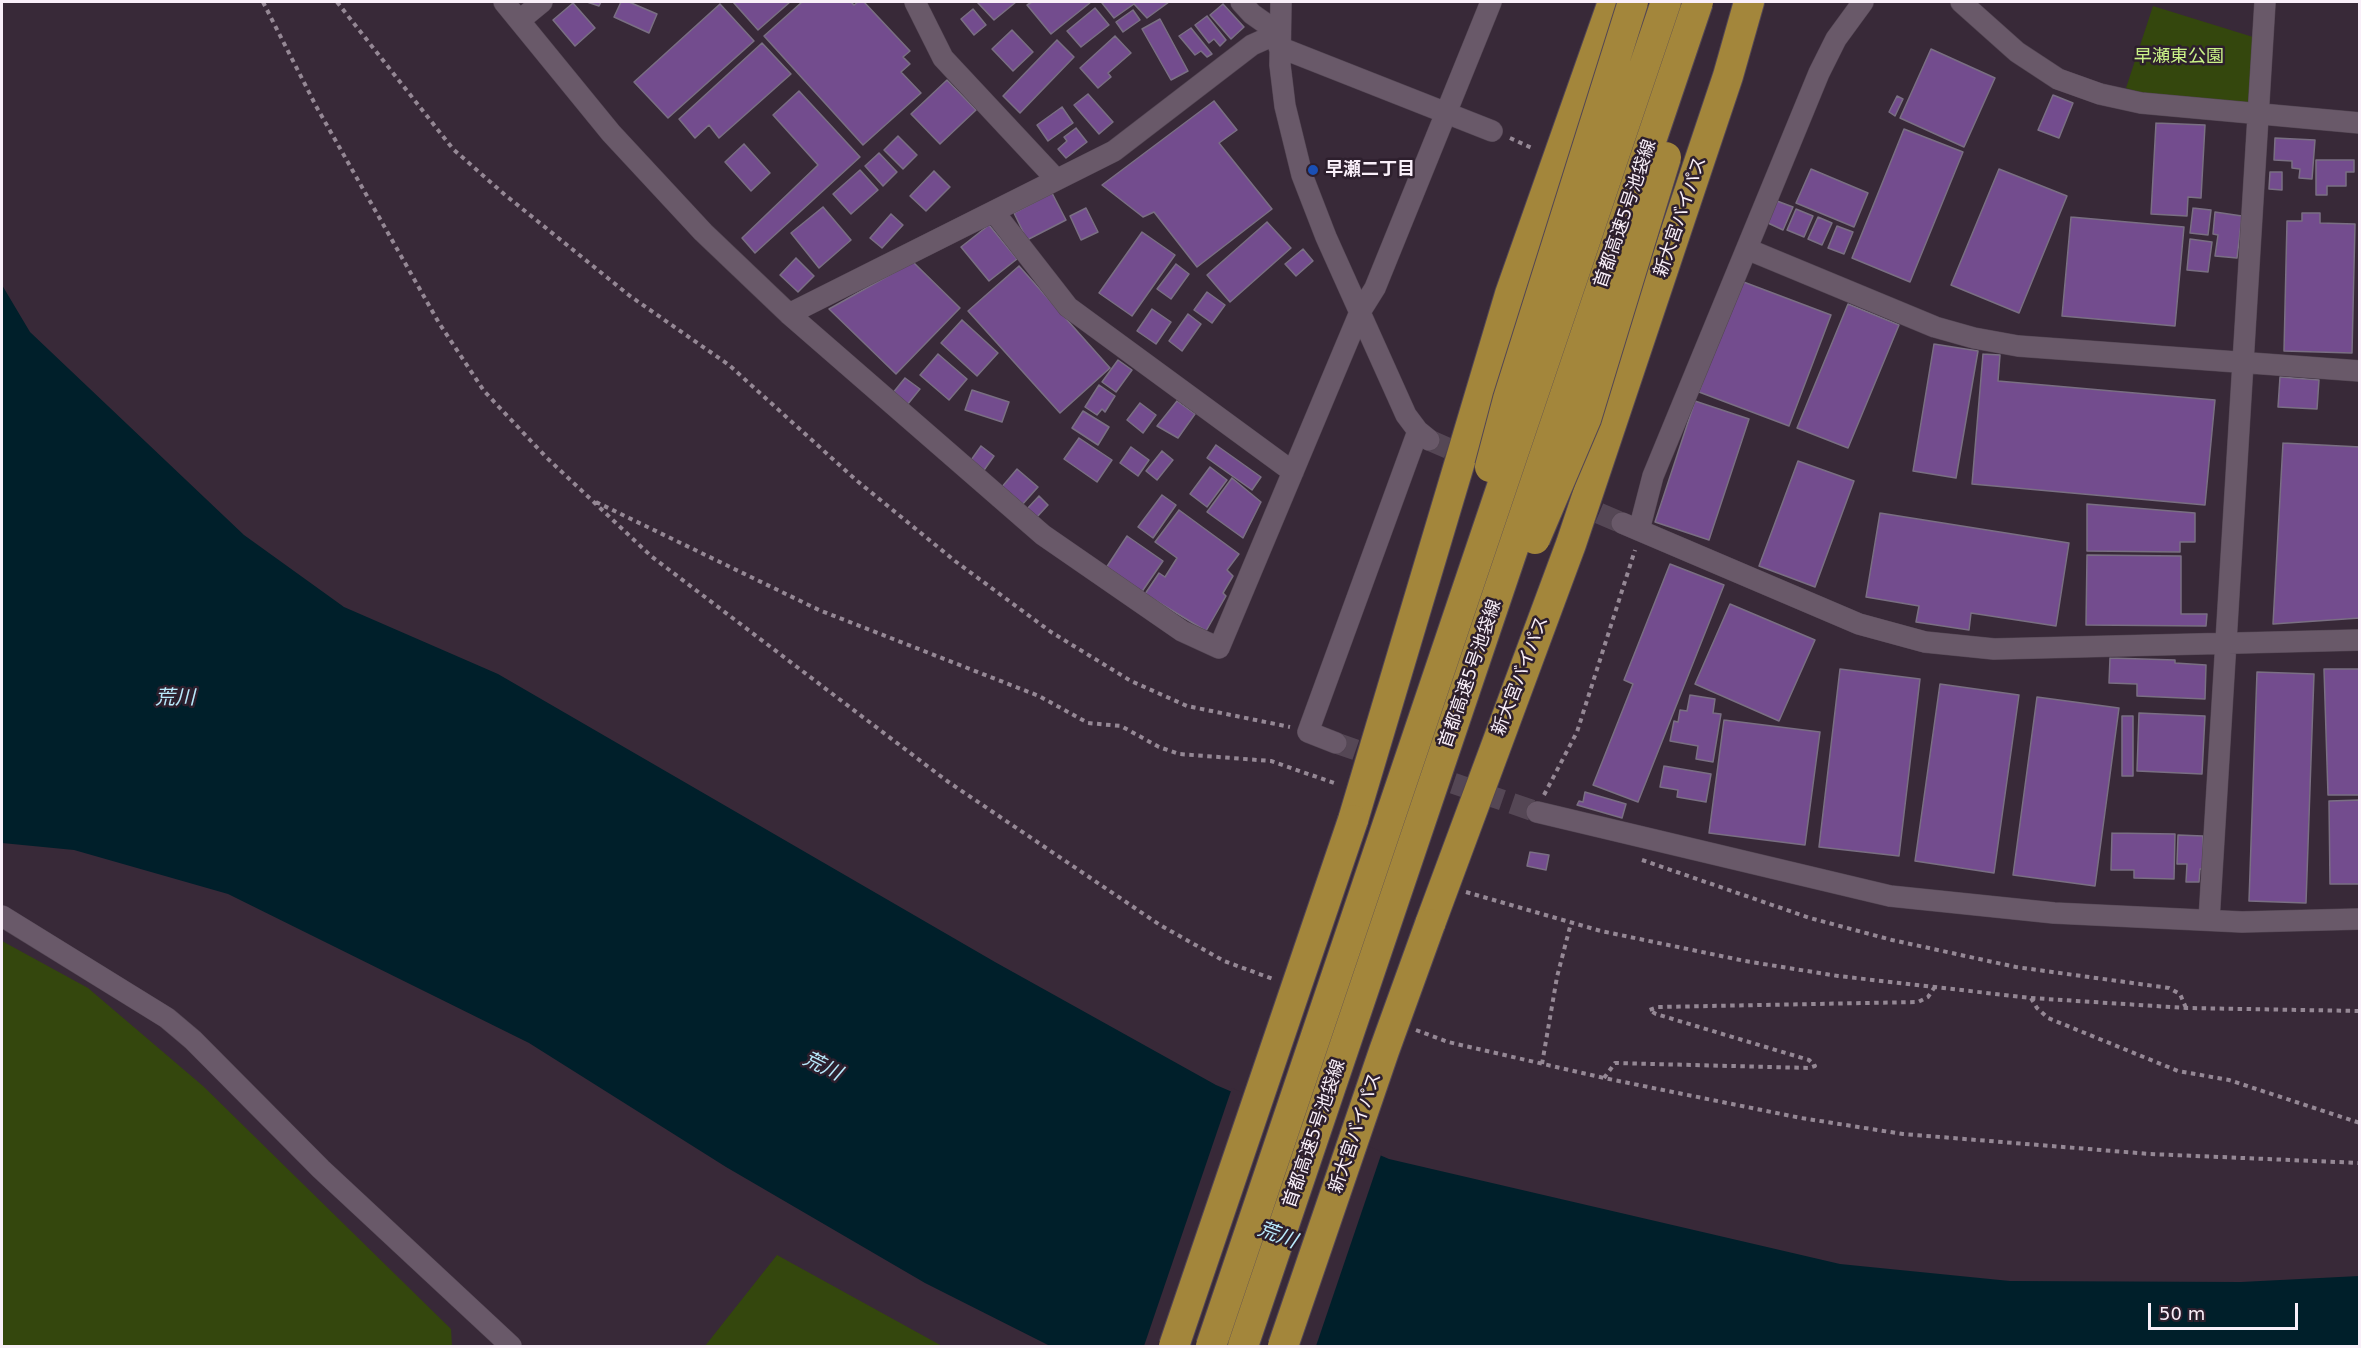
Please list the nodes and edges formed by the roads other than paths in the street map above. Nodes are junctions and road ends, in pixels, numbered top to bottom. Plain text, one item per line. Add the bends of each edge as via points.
1 (504, 2) edge
2 (542, 2) edge
3 (915, 2) edge
4 (1241, 2) edge
5 (1281, 2) edge
6 (1491, 2) edge
7 (1613, 2) edge
8 (1633, 2) edge
9 (1666, 2) edge
10 (1698, 2) edge
11 (1713, 2) edge
12 (1749, 2) edge
13 (1863, 2) edge
14 (1961, 2) edge
15 (2265, 2) edge
16 (520, 20) junction
17 (1279, 40) junction
18 (1445, 112) junction
19 (2258, 114) junction
20 (2360, 123) edge
21 (1492, 131) dead end
22 (1056, 179) junction
23 (994, 212) junction
24 (1747, 249) junction
25 (1360, 312) junction
26 (789, 314) junction
27 (2244, 363) junction
28 (2360, 371) edge
29 (1293, 472) junction
30 (2360, 640) edge
31 (2228, 642) junction
32 (1336, 743) tunnel mouth
33 (1413, 751) junction
34 (1443, 758) junction
35 (1537, 812) tunnel mouth
36 (2, 916) edge
37 (2360, 919) edge
38 (2209, 920) junction
39 (511, 1347) edge
40 (1174, 1347) edge
41 (1211, 1347) edge
42 (1243, 1347) edge
43 (1283, 1347) edge

1 - 16 street
2 - 16 street
3 - 22 street via 942,58
4 - 17 street
5 - 17 street
6 - 18 street
7 - 40 highway, bridge via 1510,294 1353,820
8 - 33 highway, bridge via 1508,399
9 - 33 highway, 首都高速5号池袋線, bridge
10 - 34 highway, 首都高速5号池袋線, bridge
11 - 34 highway, bridge via 1586,419
12 - 43 highway, 新大宮バイパス, bridge via 1728,76 1571,544 1443,884
13 - 24 street via 1836,39 1819,73
14 - 19 street via 2017,52 2058,79 2141,103
15 - 19 street
16 - 26 street via 610,133 703,232
17 - 18 street
17 - 22 street via 1252,45 1114,151
17 - 25 street via 1285,106 1302,175
18 - 21 street
18 - 25 street via 1375,288
19 - 20 street
19 - 27 street
22 - 23 street
23 - 26 street
23 - 29 street via 1068,307
24 - 27 street via 1935,327 1974,338 2019,346
24 - 31 street via 1630,526 1859,624 1925,642 1994,649
25 - 29 street
25 - 32 street via 1406,415 1423,436 1308,732
26 - 29 street via 1043,535 1182,630 1219,648
27 - 28 street
27 - 31 street
30 - 31 street
31 - 38 street
33 - 41 highway, 首都高速5号池袋線, bridge
34 - 42 highway, 首都高速5号池袋線, bridge
35 - 38 street via 1890,896 2054,913
36 - 39 street via 158,1012 193,1040 321,1169
37 - 38 street

